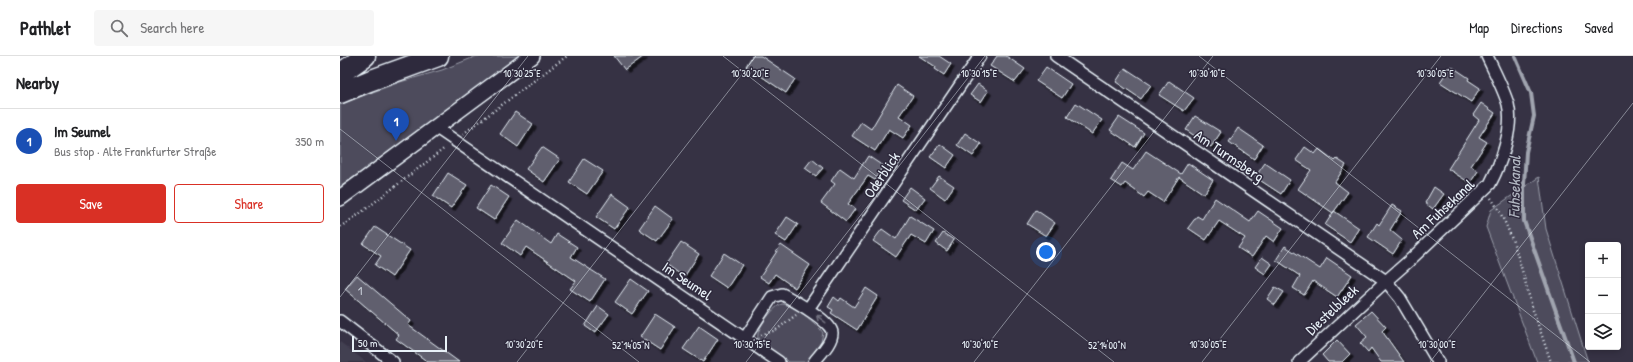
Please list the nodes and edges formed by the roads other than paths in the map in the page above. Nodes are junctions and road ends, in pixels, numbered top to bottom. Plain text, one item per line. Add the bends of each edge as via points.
1 (365, 56) edge
2 (438, 56) edge
3 (532, 56) edge
4 (980, 56) edge
5 (1487, 56) edge
6 (1060, 57) edge
7 (340, 74) edge
8 (340, 93) edge
9 (435, 127) junction
10 (340, 198) edge
11 (1386, 281) junction
12 (808, 310) junction
13 (340, 321) edge
14 (745, 338) junction
15 (393, 362) edge
16 (779, 362) edge
17 (814, 362) edge
18 (1299, 362) edge
19 (1438, 362) edge

1 - 7 highway
2 - 8 highway
3 - 9 street
4 - 12 street, Oderblick
5 - 11 street, Am Fuhsekanal via 1508,103 1510,120 1498,168 1486,190
6 - 11 street, Am Turmsberg
9 - 10 street
9 - 14 street, Im Seumel
11 - 18 street, Diestelbleek
11 - 19 street, Am Turmsberg via 1400,298
12 - 14 street via 782,294 776,294
17 -> 12 street via 830,340 832,330
13 - 15 street
14 - 16 street, Im Seumel

